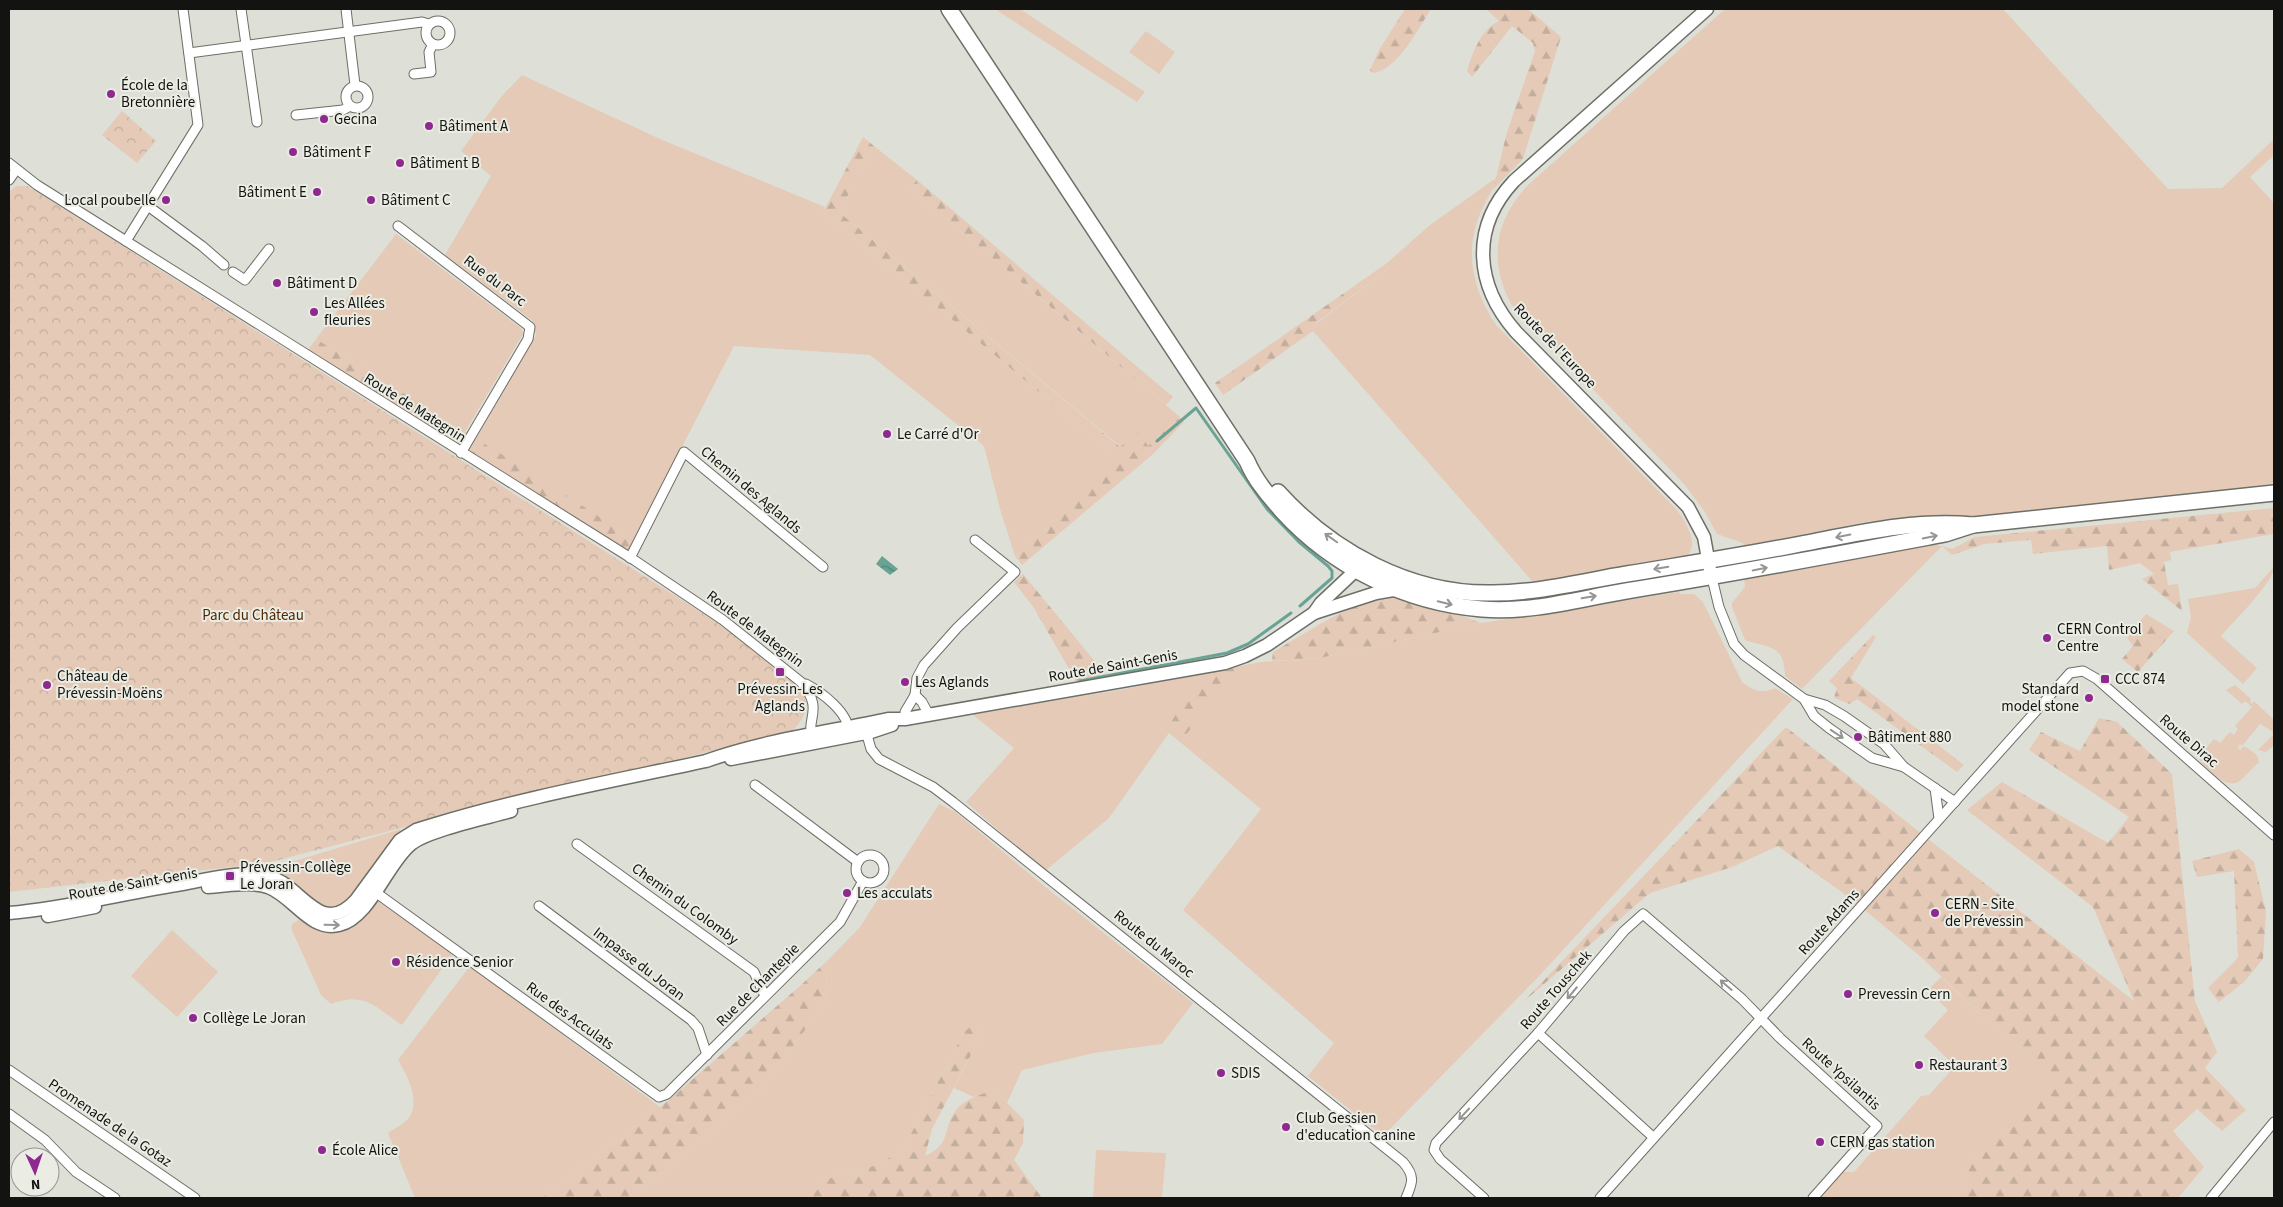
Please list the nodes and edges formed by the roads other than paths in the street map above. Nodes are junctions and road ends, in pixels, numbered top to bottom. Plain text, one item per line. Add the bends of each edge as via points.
1 (183, 9) edge
2 (241, 9) edge
3 (346, 9) edge
4 (949, 9) edge
5 (1707, 9) edge
6 (429, 24) junction
7 (349, 31) junction
8 (246, 44) junction
9 (433, 44) junction
10 (189, 53) junction
11 (414, 74) dead end
12 (355, 85) junction
13 (350, 106) junction
14 (296, 115) dead end
15 (256, 122) dead end
16 (12, 166) edge
17 (9, 180) edge
18 (148, 206) junction
19 (398, 226) dead end
20 (126, 242) junction
21 (269, 249) dead end
22 (224, 265) dead end
23 (233, 272) dead end
24 (460, 453) junction
25 (1247, 461) junction
26 (2274, 493) edge
27 (1974, 525) junction
28 (975, 540) dead end
29 (630, 558) junction
30 (1709, 561) junction
31 (824, 567) dead end
32 (1355, 571) junction
33 (1373, 572) junction
34 (1712, 578) junction
35 (1398, 589) junction
36 (1360, 598) junction
37 (1314, 613) junction
38 (2083, 671) joint
39 (801, 682) junction
40 (915, 695) junction
41 (1804, 699) junction
42 (929, 715) junction
43 (905, 719) junction
44 (865, 729) junction
45 (847, 732) junction
46 (816, 738) junction
47 (1904, 767) junction
48 (755, 785) dead end
49 (1935, 788) junction
50 (1955, 802) junction
51 (1939, 819) junction
52 (2274, 835) edge
53 (578, 844) dead end
54 (858, 862) junction
55 (863, 881) junction
56 (371, 889) junction
57 (539, 906) dead end
58 (9, 913) edge
59 (9, 922) edge
60 (765, 996) junction
61 (1761, 1018) junction
62 (1538, 1033) junction
63 (707, 1055) junction
64 (9, 1070) edge
65 (659, 1097) joint
66 (9, 1114) edge
67 (2274, 1122) edge
68 (1653, 1137) junction
69 (115, 1198) edge
70 (196, 1198) edge
71 (1406, 1198) edge
72 (1484, 1198) edge
73 (1600, 1198) edge
74 (1813, 1198) edge
75 (2211, 1198) edge

1 - 10 street
2 - 8 street
3 - 7 street
4 - 25 main road
5 - 30 main road, Route de l'Europe via 1514,181 1493,209 1483,246 1488,286 1506,320 1688,507 1704,537
6 - 7 street via 422,22
6 - 9 street via 426,38
6 - 9 street via 441,21 450,29 450,37 445,44
7 - 8 street
7 - 12 street
8 - 10 street
8 - 15 street
9 - 11 street via 429,52 432,72
10 - 18 street via 198,125
12 - 13 street via 346,96
12 - 13 street via 367,90 369,99 359,108
13 - 14 street via 343,110
16 - 17 street
16 - 20 street, Route de Mategnin
18 - 20 street
18 - 22 street
19 - 24 street, Rue du Parc via 530,327 528,339
20 - 24 street, Route de Mategnin
21 - 23 street via 245,280
24 - 29 street, Route de Mategnin
25 - 32 main road via 1253,476 1292,522
33 -> 25 main road via 1300,514
26 - 27 main road
27 -> 30 main road via 1891,526
34 -> 27 main road via 1945,534
28 - 40 street via 1015,572 924,665 917,678
29 - 31 street, Chemin des Aglands via 684,452
29 - 39 street, Route de Mategnin via 724,620
30 -> 33 main road via 1544,588 1493,593 1449,590 1386,572
30 - 34 main road, Route de l'Europe
32 - 33 main road
32 - 37 main road, Route de Saint-Genis
33 - 35 main road
33 - 36 main road via 1370,590
35 -> 34 main road via 1466,607 1523,609
34 - 41 street via 1719,608 1734,644 1752,663
35 - 36 main road, Route de Saint-Genis
36 - 37 main road, Route de Saint-Genis
37 - 42 main road, Route de Saint-Genis via 1267,645 1235,660
38 - 50 street, Route Adams via 2070,673
38 - 52 street, Route Dirac via 2097,679
39 - 45 street, Route de Mategnin via 816,690 841,713
39 - 46 street, Route de Mategnin via 814,702
40 - 42 street
40 - 43 street via 907,705
41 - 47 street via 1825,705 1844,716 1884,744
41 -> 47 street via 1814,716 1872,758
42 - 43 main road, Route de Saint-Genis
43 - 44 main road, Route de Saint-Genis via 888,719
44 - 45 main road, Route de Saint-Genis
44 - 71 street, Route du Maroc via 871,749 879,759 933,787 953,802 1403,1162 1412,1179
45 - 46 main road, Route de Saint-Genis
46 - 56 main road, Route de Saint-Genis via 726,754 564,793 417,840
47 - 49 street
48 - 54 street
49 - 50 street
49 - 51 street
50 - 51 street, Route Adams
51 - 61 street, Route Adams
53 - 60 street, Chemin du Colomby via 754,972
54 - 55 street via 856,871
54 - 55 street via 871,856 879,859 883,868 878,880
55 - 60 street, Rue de Chantepie via 840,922
56 - 58 main road, Route de Saint-Genis via 349,908 329,914 315,910 282,882 253,874
59 -> 56 main road, Route de Saint-Genis via 176,891 248,884 271,888 311,919 331,926 350,921 358,914
56 - 65 street, Rue des Acculats
57 - 63 street, Impasse du Joran via 691,1020 698,1028
60 - 63 street, Rue de Chantepie
61 -> 62 street, Route Touschek via 1643,914 1624,931
61 - 68 street, Route Adams
61 - 74 street, Route Ypsilantis via 1877,1126
62 - 68 street
62 -> 72 street, Route Touschek via 1436,1143 1434,1150 1440,1159
63 - 65 street, Rue de Chantepie via 667,1094
64 - 70 street, Promenade de la Gotaz
66 - 69 street via 45,1140 76,1172
67 - 75 street
68 - 73 street, Route Adams

